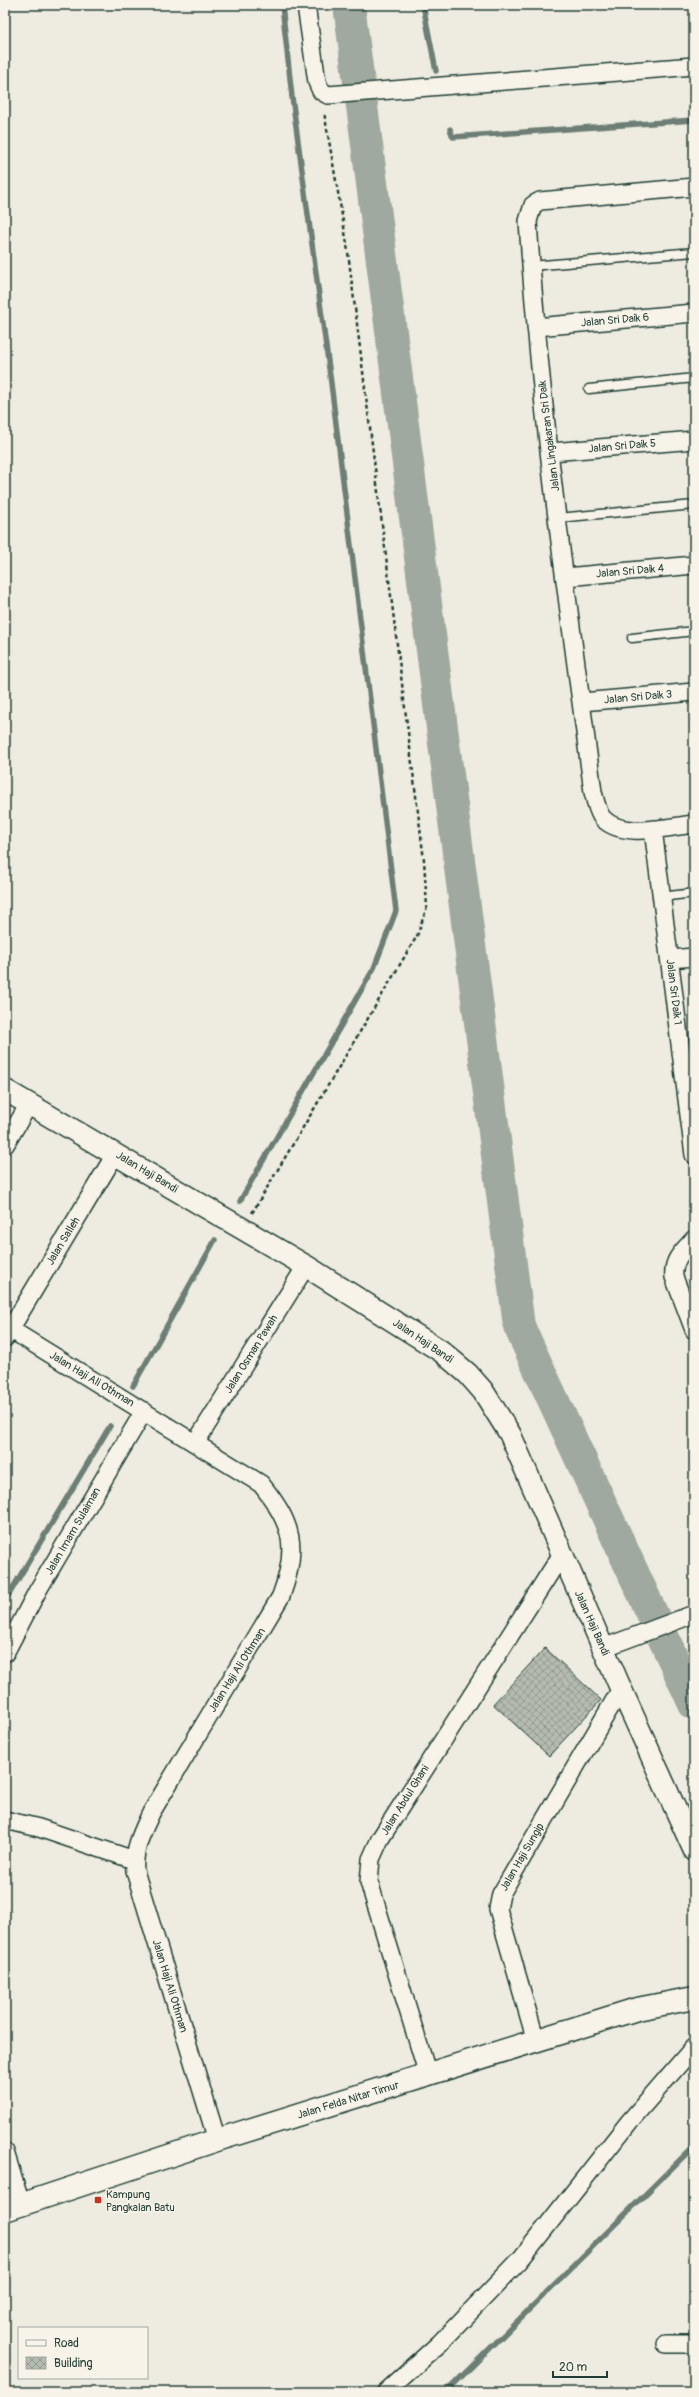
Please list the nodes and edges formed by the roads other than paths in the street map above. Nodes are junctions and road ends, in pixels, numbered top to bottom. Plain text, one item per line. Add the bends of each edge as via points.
1 (306, 5) edge
2 (694, 66) edge
3 (694, 187) edge
4 (694, 252) edge
5 (531, 266) junction
6 (694, 313) edge
7 (536, 327) junction
8 (694, 378) edge
9 (589, 389) dead end
10 (694, 440) edge
11 (551, 452) junction
12 (694, 505) edge
13 (558, 518) junction
14 (694, 565) edge
15 (566, 576) junction
16 (694, 631) edge
17 (632, 638) dead end
18 (694, 692) edge
19 (582, 702) junction
20 (694, 824) edge
21 (653, 828) junction
22 (694, 894) edge
23 (661, 897) junction
24 (694, 957) edge
25 (670, 959) junction
26 (5, 1090) edge
27 (29, 1104) junction
28 (5, 1145) edge
29 (116, 1153) junction
30 (694, 1154) edge
31 (694, 1239) edge
32 (306, 1266) junction
33 (694, 1330) edge
34 (7, 1331) edge
35 (144, 1411) junction
36 (196, 1442) junction
37 (562, 1554) junction
38 (694, 1614) edge
39 (603, 1648) junction
40 (5, 1653) edge
41 (620, 1689) junction
42 (5, 1820) edge
43 (694, 1850) edge
44 (134, 1860) junction
45 (690, 1996) edge
46 (536, 2041) junction
47 (694, 2046) edge
48 (428, 2075) junction
49 (217, 2140) junction
50 (5, 2152) edge
51 (13, 2207) edge
52 (666, 2344) dead end
53 (694, 2344) edge
54 (386, 2392) edge

1 - 2 street via 317,82 324,93
3 - 5 street, Jalan Lingakaran Sri Daik via 540,201 533,205 528,221
4 - 5 lane
5 - 7 street, Jalan Lingakaran Sri Daik
6 - 7 street, Jalan Sri Daik 6
7 - 11 street, Jalan Lingakaran Sri Daik
8 - 9 lane
10 - 11 street, Jalan Sri Daik 5
11 - 13 street, Jalan Lingakaran Sri Daik
12 - 13 lane
13 - 15 street, Jalan Lingakaran Sri Daik
14 - 15 street, Jalan Sri Daik 4
15 - 19 street, Jalan Lingakaran Sri Daik
16 - 17 lane
18 - 19 street, Jalan Sri Daik 3
19 - 21 street, Jalan Lingakaran Sri Daik via 593,792 602,816 609,823 632,830
20 - 21 street
21 - 23 street, Jalan Sri Daik 1
22 - 23 lane
23 - 25 street, Jalan Sri Daik 1
24 - 25 street
25 - 30 street, Jalan Sri Daik 1
26 - 27 street, Jalan Haji Bandi
27 - 28 street
27 - 29 street, Jalan Haji Bandi
29 - 32 street, Jalan Haji Bandi
29 - 34 street, Jalan Salleh
31 - 33 street via 681,1253 673,1269
32 - 36 street, Jalan Osman Pawah
32 - 37 street, Jalan Haji Bandi via 440,1351 468,1374 483,1391 510,1434
34 - 35 street, Jalan Haji Ali Othman
35 - 36 street, Jalan Haji Ali Othman
35 - 40 street, Jalan Imam Sulaiman via 38,1590
36 - 44 street, Jalan Haji Ali Othman via 261,1484 280,1508 289,1530 292,1554 289,1574 281,1596 151,1813 137,1844
37 - 39 street, Jalan Haji Bandi
37 - 48 street, Jalan Abdul Ghani via 380,1839 371,1859 369,1882
38 - 39 street
39 - 41 street, Jalan Haji Bandi
41 - 43 street, Jalan Haji Bandi
41 - 46 street, Jalan Haji Sungip via 501,1894 498,1910
42 - 44 street via 39,1828
44 - 49 street, Jalan Haji Ali Othman via 135,1871
45 - 46 main road, Jalan Felda Nitar Timur via 637,2009
46 - 48 main road, Jalan Felda Nitar Timur
47 - 54 street via 629,2122 520,2260 440,2343
48 - 49 main road, Jalan Felda Nitar Timur
49 - 51 main road, Jalan Felda Nitar Timur
50 - 51 street
52 - 53 street

